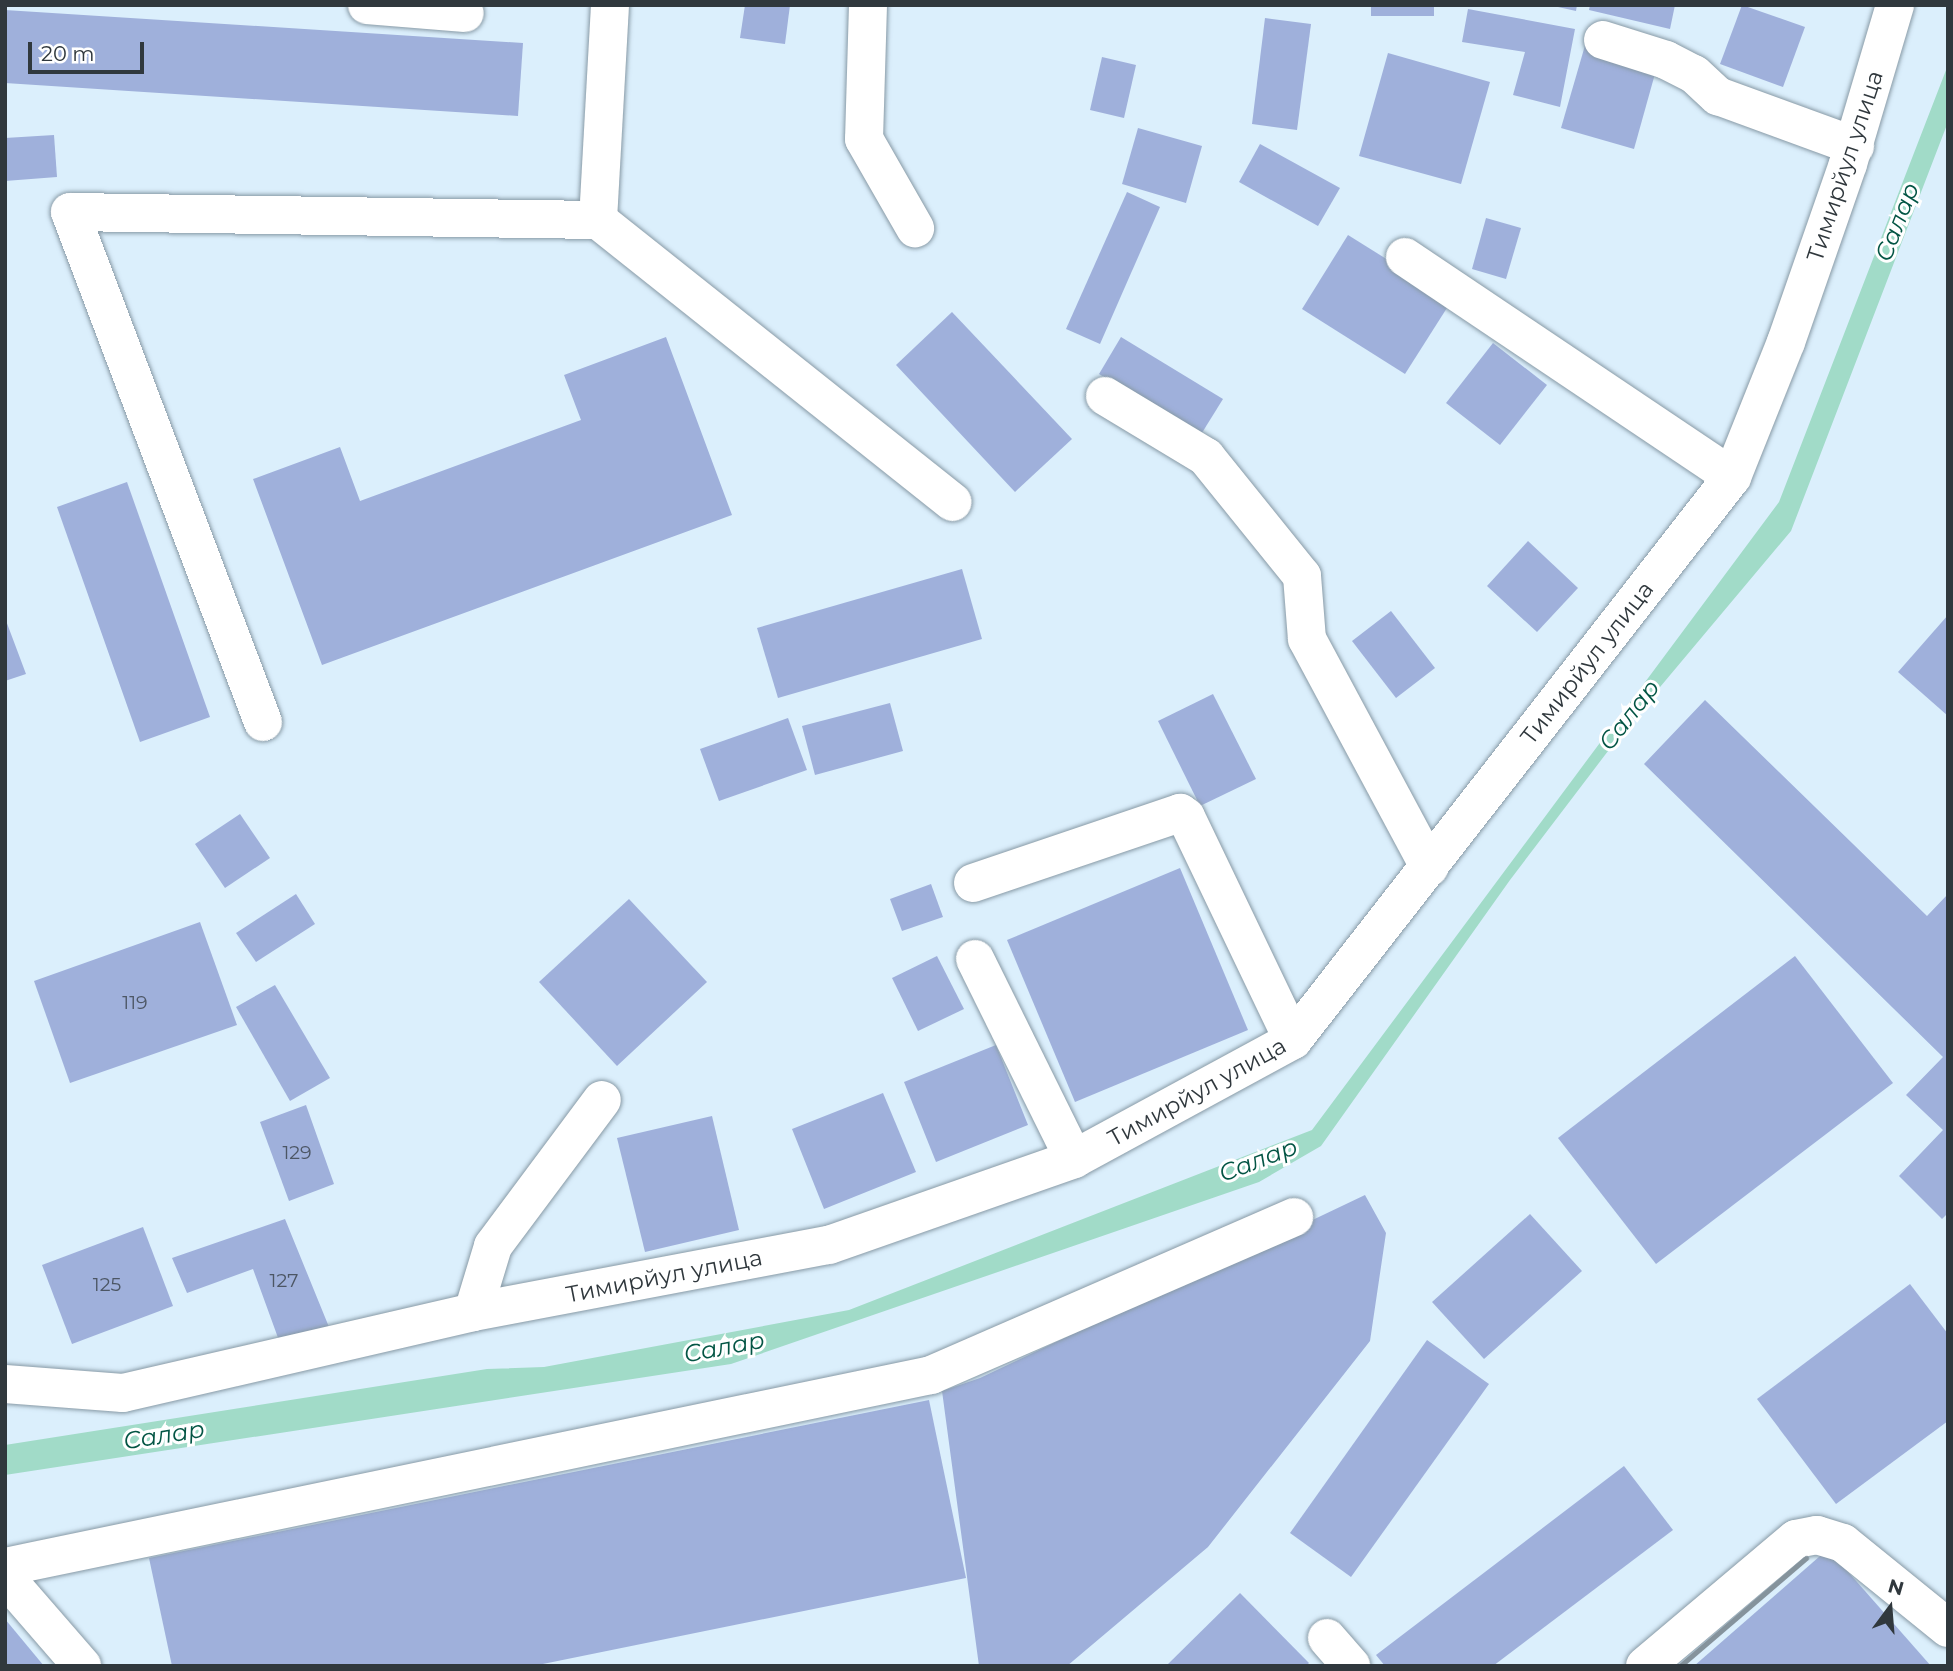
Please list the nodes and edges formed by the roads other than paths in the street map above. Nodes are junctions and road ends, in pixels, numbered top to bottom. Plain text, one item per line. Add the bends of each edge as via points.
1 (368, 5) edge
2 (610, 5) edge
3 (868, 5) edge
4 (1895, 5) edge
5 (465, 13) dead end
6 (1603, 40) dead end
7 (1855, 146) junction
8 (598, 220) junction
9 (915, 228) dead end
10 (1405, 257) dead end
11 (1105, 396) dead end
12 (1731, 477) junction
13 (951, 502) dead end
14 (263, 722) dead end
15 (1429, 867) junction
16 (973, 883) dead end
17 (975, 959) dead end
18 (1293, 1040) junction
19 (602, 1100) dead end
20 (1074, 1159) junction
21 (1294, 1217) dead end
22 (473, 1312) junction
23 (5, 1384) edge
24 (5, 1567) edge
25 (5, 1577) edge
26 (1948, 1628) edge
27 (82, 1666) edge
28 (1645, 1666) edge

1 - 5 street
2 - 8 street
3 - 9 street via 864,138
4 - 7 street, Тимирйул улица
6 - 7 street via 1675,65 1718,96
7 - 12 street, Тимирйул улица via 1786,342
8 - 13 street
8 - 14 street via 70,212
10 - 12 street
11 - 15 street via 1206,457 1301,576 1307,639
12 - 15 street, Тимирйул улица
15 - 18 street, Тимирйул улица
16 - 18 street via 1180,813 1186,817
17 - 20 street
18 - 20 street, Тимирйул улица
19 - 22 street via 493,1246
20 - 22 street, Тимирйул улица via 829,1245
21 - 24 street via 932,1375
22 - 23 street, Тимирйул улица via 123,1393
25 - 27 street
26 - 28 street via 1843,1543 1817,1535 1796,1539

